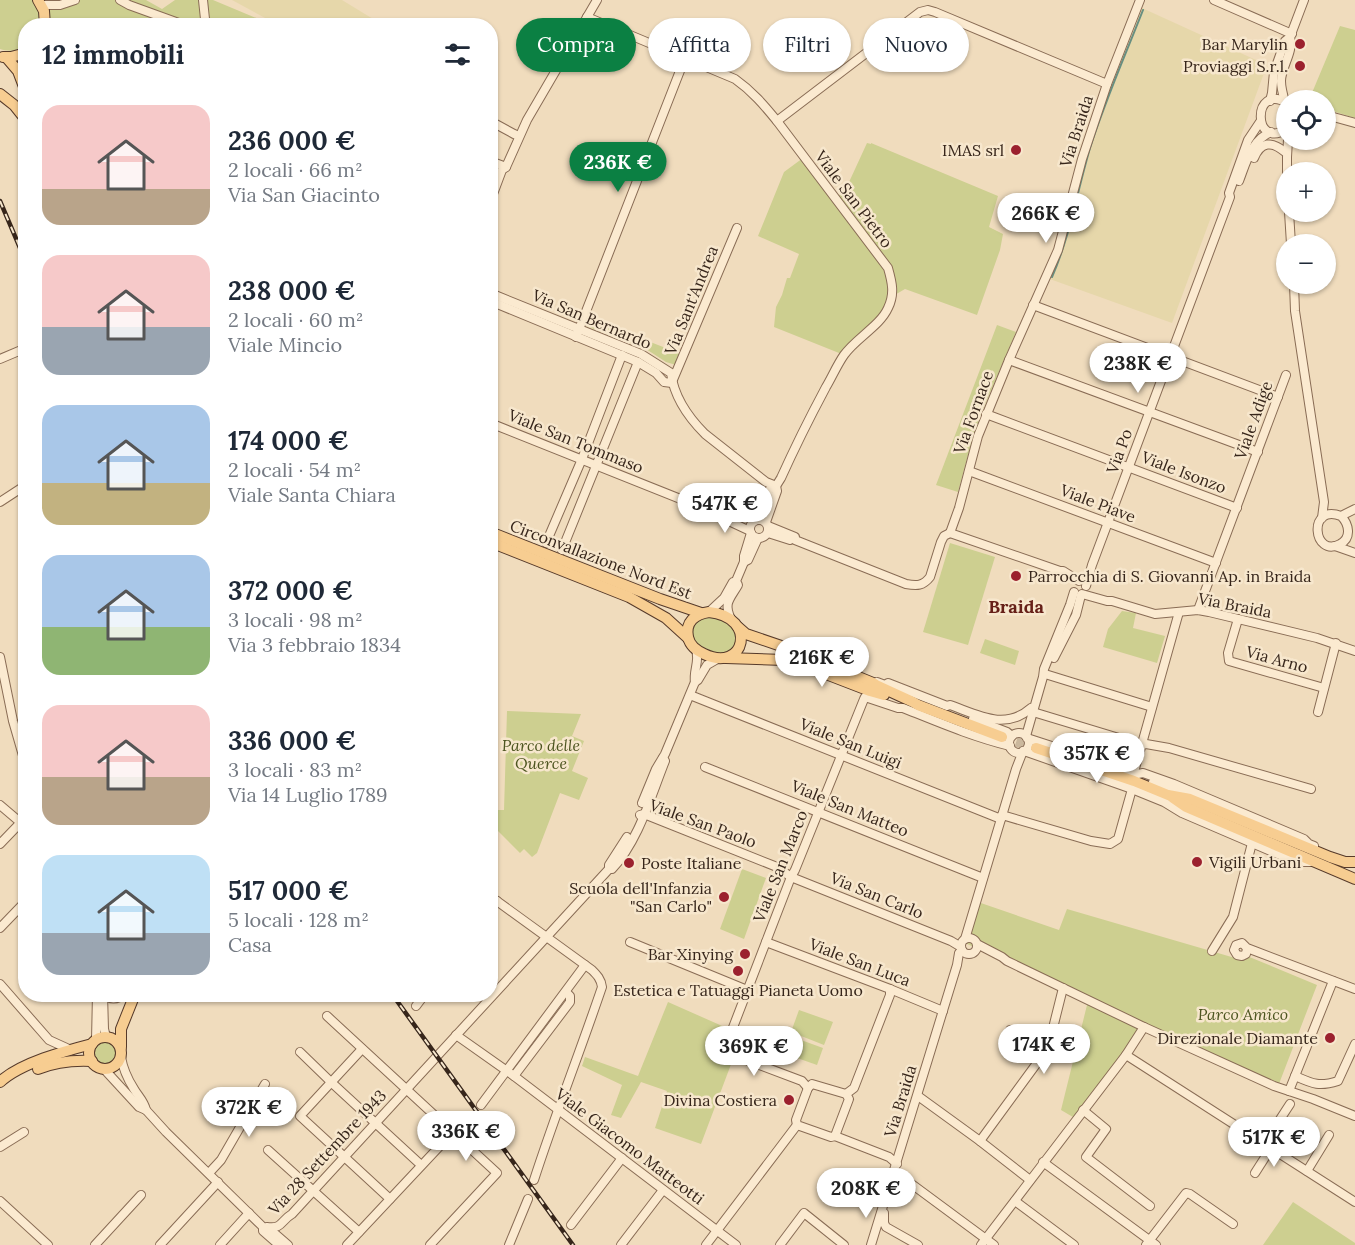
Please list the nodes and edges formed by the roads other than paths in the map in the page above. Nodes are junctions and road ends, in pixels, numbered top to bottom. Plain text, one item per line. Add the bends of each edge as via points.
1 (75, 0) edge
2 (203, 0) edge
3 (597, 0) edge
4 (1140, 0) edge
5 (1214, 0) edge
6 (1304, 0) edge
7 (124, 1) edge
8 (40, 2) edge
9 (54, 6) junction
10 (587, 16) junction
11 (44, 18) edge
12 (47, 18) edge
13 (167, 18) edge
14 (205, 18) edge
15 (1291, 36) junction
16 (648, 42) edge
17 (3, 56) edge
18 (18, 71) edge
19 (680, 72) edge
20 (718, 72) edge
21 (1107, 84) junction
22 (1283, 90) edge
23 (0, 94) edge
24 (1276, 99) edge
25 (1270, 101) junction
26 (18, 110) edge
27 (1336, 119) edge
28 (777, 121) junction
29 (1260, 122) junction
30 (1355, 123) edge
31 (498, 125) edge
32 (1274, 133) junction
33 (519, 136) junction
34 (1287, 150) edge
35 (1286, 154) junction
36 (1286, 162) edge
37 (498, 164) edge
38 (506, 167) junction
39 (1238, 185) junction
40 (498, 189) edge
41 (1230, 197) junction
42 (736, 228) dead end
43 (1295, 294) edge
44 (498, 297) edge
45 (498, 304) edge
46 (1033, 305) junction
47 (578, 333) junction
48 (18, 351) edge
49 (622, 355) junction
50 (1171, 357) junction
51 (0, 359) edge
52 (1009, 360) junction
53 (638, 362) junction
54 (1286, 375) dead end
55 (672, 383) junction
56 (1278, 397) junction
57 (1150, 412) junction
58 (986, 414) junction
59 (498, 426) edge
60 (1258, 453) junction
61 (582, 459) junction
62 (597, 465) junction
63 (1129, 467) junction
64 (969, 471) junction
65 (776, 486) junction
66 (18, 490) edge
67 (0, 502) edge
68 (1324, 502) junction
69 (1237, 508) junction
70 (1355, 511) edge
71 (1337, 515) junction
72 (1322, 518) junction
73 (1108, 523) junction
74 (1348, 526) junction
75 (767, 527) junction
76 (754, 529) junction
77 (950, 533) junction
78 (498, 535) edge
79 (1346, 538) junction
80 (795, 540) joint
81 (546, 543) dead end
82 (498, 545) edge
83 (1335, 546) junction
84 (562, 550) dead end
85 (1353, 552) edge
86 (1216, 563) junction
87 (736, 582) junction
88 (1080, 588) junction
89 (1198, 610) junction
90 (705, 612) junction
91 (1179, 612) junction
92 (1238, 619) junction
93 (734, 623) junction
94 (688, 638) junction
95 (1336, 643) junction
96 (696, 650) junction
97 (1355, 651) edge
98 (0, 657) edge
99 (722, 658) junction
100 (1044, 675) junction
101 (695, 682) junction
102 (1324, 688) junction
103 (869, 690) junction
104 (3, 691) edge
105 (690, 695) junction
106 (947, 706) junction
107 (1152, 707) junction
108 (1032, 710) junction
109 (1318, 712) dead end
110 (18, 728) edge
111 (1017, 736) junction
112 (1142, 745) junction
113 (1025, 751) junction
114 (840, 755) junction
115 (663, 758) junction
116 (705, 767) dead end
117 (1136, 773) junction
118 (1013, 779) junction
119 (1132, 789) junction
120 (1311, 789) dead end
121 (1166, 798) junction
122 (1190, 799) junction
123 (0, 805) edge
124 (818, 812) junction
125 (640, 815) junction
126 (18, 817) edge
127 (1002, 817) junction
128 (18, 825) edge
129 (1252, 843) junction
130 (0, 844) edge
131 (1317, 857) junction
132 (1355, 862) edge
133 (791, 877) junction
134 (983, 878) junction
135 (1355, 879) edge
136 (498, 902) edge
137 (18, 909) edge
138 (0, 928) edge
139 (546, 937) junction
140 (630, 942) dead end
141 (766, 942) junction
142 (968, 945) junction
143 (1247, 948) dead end
144 (1212, 951) dead end
145 (585, 965) junction
146 (1333, 981) junction
147 (0, 984) edge
148 (498, 984) edge
149 (1063, 988) junction
150 (890, 989) junction
151 (1355, 989) edge
152 (747, 990) junction
153 (98, 1002) edge
154 (104, 1002) edge
155 (125, 1002) edge
156 (132, 1002) edge
157 (419, 1002) edge
158 (481, 1002) edge
159 (416, 1006) dead end
160 (943, 1011) junction
161 (327, 1016) dead end
162 (1144, 1027) junction
163 (1010, 1030) dead end
164 (456, 1035) junction
165 (100, 1039) junction
166 (49, 1040) junction
167 (1049, 1043) junction
168 (1355, 1044) edge
169 (362, 1048) junction
170 (71, 1050) junction
171 (121, 1052) junction
172 (300, 1052) dead end
173 (1126, 1055) junction
174 (42, 1060) junction
175 (92, 1061) junction
176 (104, 1069) junction
177 (510, 1074) junction
178 (1295, 1076) junction
179 (1, 1082) edge
180 (332, 1083) junction
181 (265, 1084) dead end
182 (1325, 1085) junction
183 (808, 1088) junction
184 (406, 1089) junction
185 (1289, 1091) junction
186 (846, 1094) junction
187 (918, 1096) junction
188 (1317, 1100) junction
189 (1290, 1104) dead end
190 (481, 1105) dead end
191 (146, 1110) junction
192 (557, 1110) junction
193 (1083, 1110) junction
194 (1355, 1116) edge
195 (376, 1123) junction
196 (797, 1125) junction
197 (24, 1131) dead end
198 (453, 1132) junction
199 (1329, 1135) dead end
200 (835, 1136) junction
201 (980, 1141) junction
202 (1268, 1146) junction
203 (0, 1147) edge
204 (268, 1150) dead end
205 (345, 1157) junction
206 (622, 1158) junction
207 (1043, 1162) junction
208 (421, 1165) junction
209 (896, 1168) junction
210 (1307, 1171) junction
211 (209, 1173) junction
212 (1255, 1173) dead end
213 (534, 1180) dead end
214 (1030, 1180) junction
215 (218, 1182) junction
216 (314, 1190) junction
217 (663, 1190) junction
218 (141, 1195) dead end
219 (390, 1199) junction
220 (528, 1199) dead end
221 (0, 1201) edge
222 (1015, 1201) junction
223 (1355, 1202) edge
224 (1150, 1206) dead end
225 (883, 1207) junction
226 (249, 1213) junction
227 (1233, 1224) dead end
228 (571, 1226) dead end
229 (265, 1227) junction
230 (886, 1227) junction
231 (716, 1231) junction
232 (359, 1232) junction
233 (983, 1242) edge
234 (1150, 1243) edge
235 (48, 1245) edge
236 (95, 1245) edge
237 (160, 1245) edge
238 (220, 1245) edge
239 (279, 1245) edge
240 (288, 1245) edge
241 (347, 1245) edge
242 (430, 1245) edge
243 (508, 1245) edge
244 (621, 1245) edge
245 (706, 1245) edge
246 (736, 1245) edge
247 (780, 1245) edge
248 (844, 1245) edge
249 (872, 1245) edge
250 (918, 1245) edge
251 (994, 1245) edge
252 (1074, 1245) edge

1 - 9 street
2 - 14 street
3 - 10 street
4 - 21 street, Via Braida
5 - 15 street
6 - 15 street
7 - 13 street
8 - 9 street
8 - 11 main road
9 - 12 street
10 - 16 street, Viale San Pietro
10 - 33 street
15 - 22 street via 1281,82
15 - 25 street via 1274,72
17 - 18 main road
19 - 47 street
20 - 28 street, Viale San Pietro via 735,79 760,99
21 - 28 street via 928,10 920,12
21 - 46 street, Via Braida via 1058,250
23 - 26 main road
24 - 25 street
25 - 29 street via 1260,112
27 - 30 street
28 - 65 street, Viale San Pietro via 888,268 893,292 884,316 843,356
29 - 32 street
29 - 41 street via 1248,140
31 - 33 street
32 - 35 street via 1282,138
32 - 39 street via 1253,148
33 - 38 street
34 - 35 street
35 - 36 street
35 - 39 street via 1273,145 1260,147 1244,182
37 - 38 street
38 - 40 street
39 - 41 street
41 - 50 street, Via Po
42 - 55 street, Via Sant'Andrea
43 - 68 street
44 - 47 street, Via San Bernardo
45 - 47 street, Via San Bernardo
46 - 50 street
46 - 52 street, Via Fornace
47 - 49 street, Via San Bernardo
47 - 55 street, Via San Bernardo via 641,354 671,373
48 - 51 street
49 - 53 street, Via San Bernardo
49 - 61 street
50 - 56 street
50 - 57 street, Via Po
52 - 57 street
52 - 58 street, Via Fornace
53 - 55 street, Via San Bernardo via 664,382
53 - 62 street
54 - 56 street, Viale Adige
55 - 65 street, Via San Bernardo via 686,413 705,434
56 - 60 street, Viale Adige
57 - 60 street
57 - 63 street, Via Po
58 - 63 street, Viale Isonzo
58 - 64 street, Via Fornace
59 - 61 street, Viale San Tommaso
60 - 69 street, Viale Adige
61 - 62 street, Viale San Tommaso
61 - 81 street
62 - 76 street, Viale San Tommaso
62 - 84 street
63 - 69 street, Viale Isonzo
63 - 73 street, Via Po
64 - 73 street, Viale Piave
64 - 77 street, Via Fornace
65 - 75 street, Viale San Pietro
65 - 76 street, Viale San Pietro via 770,489
66 - 67 street
68 - 71 street
68 - 72 street
69 - 86 street, Viale Adige
70 - 71 street
70 - 74 street
71 - 72 street
71 - 74 street
72 - 83 street via 1317,527 1318,537
73 - 86 street, Viale Piave
73 - 88 street, Via Po
74 - 79 street
75 - 76 street, Viale San Tommaso via 762,520
75 - 76 street via 764,537
75 - 80 street, Viale San Tommaso
76 - 87 street, Viale San Pietro via 748,560
77 - 80 street, Via Fornace via 941,542 930,577 915,586
77 - 88 street via 1063,571
78 - 90 main road, Circonvallazione Nord Est via 660,599
79 - 83 street
79 - 85 street
82 - 94 main road, Circonvallazione Nord Est via 629,597 666,618
83 - 85 street
86 - 89 street, Viale Adige
87 - 90 street, Viale San Pietro via 724,598
87 - 93 street, Viale San Pietro via 727,609
88 - 91 street, Via Braida via 1155,614
88 - 100 street, Via Braida
89 - 91 street, Via Braida
89 - 92 street, Via Braida
90 - 93 main road
90 - 94 main road via 690,621
91 - 107 street
92 - 95 street, Via Braida
92 - 102 street, Via Arno via 1229,661
93 - 99 main road via 741,636 739,648
93 - 103 main road via 746,634 790,649
94 - 96 main road
95 - 97 street, Via Braida
95 - 102 street
96 - 99 main road
96 - 101 street
98 - 104 street
99 - 101 street via 707,665
99 - 103 main road via 800,663
100 - 107 street
100 - 108 street, Via Braida
101 - 105 street
102 - 109 street
103 - 106 street via 888,683
103 - 111 main road
103 - 113 street via 903,708
103 - 114 street, Viale San Marco
104 - 110 street
105 - 114 street, Viale San Luigi
105 - 115 street
106 - 108 street via 991,720 1016,718
106 - 111 street
107 - 112 street
108 - 111 street, Via Braida
108 - 112 street
111 - 113 street, Via Braida via 1029,745
111 - 113 street, Via Braida via 1010,740
111 - 117 street
112 - 117 street
112 - 120 street via 1169,748
113 - 118 street, Via Braida
113 - 118 street, Via Braida via 1033,756
113 - 119 street
113 - 121 main road via 1125,778
114 - 124 street, Viale San Marco
114 - 127 street, Viale San Luigi
115 - 125 street via 646,792
115 - 125 street
116 - 124 street, Viale San Matteo
117 - 122 street
117 - 131 street via 1174,784 1304,838 1320,849
118 - 127 street, Via Braida
119 - 121 street
119 - 127 street, Viale San Luigi via 1118,839 1110,844
121 - 122 main road
121 - 129 street via 1182,813
121 - 131 main road
122 - 131 main road
123 - 126 street
124 - 133 street, Viale San Marco
124 - 134 street, Viale San Matteo
125 - 133 street, Viale San Paolo via 777,867
125 - 139 street via 609,869
127 - 134 street, Via Braida
128 - 130 street
129 - 131 street via 1304,862
129 - 144 street via 1233,917
131 - 132 main road
131 - 135 main road
133 - 141 street, Viale San Marco
133 - 142 street, Via San Carlo
134 - 142 street, Via Braida
136 - 139 street
137 - 138 street
139 - 145 street
139 - 148 street, Via 28 Settembre 1943
140 - 152 street
141 - 150 street, Viale San Luca
141 - 152 street, Viale San Marco
142 - 149 street, Via San Carlo
142 - 160 street, Via Braida via 959,953
143 - 146 street
145 - 177 street
145 - 192 street via 599,977 602,987
146 - 151 street
146 - 178 street
147 - 166 street
149 - 162 street, Via San Carlo
149 - 167 street
150 - 160 street, Viale San Luca
150 - 186 street via 854,1088
152 - 183 street, Viale San Marco via 728,1048 733,1055 802,1081
153 - 165 street
154 - 165 street
155 - 165 main road
156 - 171 main road via 121,1029
157 - 159 street
158 - 164 street, Via 28 Settembre 1943
160 - 187 street, Via Braida
161 - 169 street
162 - 173 street
162 - 185 street, Via San Carlo
163 - 167 street
164 - 177 street, Viale Giacomo Matteotti
164 - 184 street, Via 28 Settembre 1943
165 - 170 main road
165 - 171 main road via 114,1039
165 - 175 main road via 89,1051
166 - 170 street
166 - 174 street via 51,1047
167 - 201 street
168 - 182 street via 1338,1081
169 - 180 street
169 - 184 street
170 - 174 main road
171 - 176 main road via 117,1065
171 - 191 street via 124,1071
172 - 180 street
173 - 193 street
173 - 202 street
174 - 179 main road
175 - 176 main road
175 - 179 main road via 47,1065
176 - 191 street
177 - 190 street
177 - 192 street, Viale Giacomo Matteotti
178 - 182 street
178 - 185 street
180 - 195 street
180 - 205 street via 300,1116
181 - 211 street via 221,1160
182 - 188 street
183 - 186 street via 815,1084
183 - 196 street
184 - 195 street, Via 28 Settembre 1943
184 - 198 street
185 - 188 street, Via San Carlo
186 - 200 street via 849,1099
187 - 201 street
187 - 209 street, Via Braida
188 - 194 street, Via San Carlo
189 - 202 street
191 - 211 street
192 - 206 street, Viale Giacomo Matteotti
192 - 213 street
193 - 207 street
193 - 224 street via 1106,1129 1086,1157
195 - 205 street, Via 28 Settembre 1943
195 - 208 street
196 - 200 street
196 - 231 street
197 - 203 street
198 - 208 street
198 - 242 street via 497,1173
199 - 210 street
200 - 209 street via 889,1157
201 - 214 street
202 - 210 street
202 - 212 street
204 - 216 street
205 - 216 street, Via 28 Settembre 1943
205 - 219 street
206 - 217 street, Viale Giacomo Matteotti
206 - 228 street
207 - 214 street
207 - 234 street
208 - 219 street
209 - 225 street, Via Braida
209 - 233 street
210 - 223 street
211 - 215 street
214 - 222 street
215 - 226 street
215 - 237 street
216 - 229 street, Via 28 Settembre 1943 via 279,1227
216 - 232 street
217 - 231 street, Viale Giacomo Matteotti
217 - 244 street
218 - 236 street
219 - 232 street
220 - 243 street
221 - 235 street
222 - 233 street
222 - 252 street
225 - 230 street
225 - 249 street, Via Braida
226 - 229 street
226 - 238 street
227 - 234 street via 1186,1193
229 - 239 street via 263,1231
229 - 240 street
230 - 249 street
230 - 250 street
231 - 245 street
231 - 246 street, Viale Giacomo Matteotti
232 - 241 street
233 - 251 street
247 - 248 street via 804,1213

